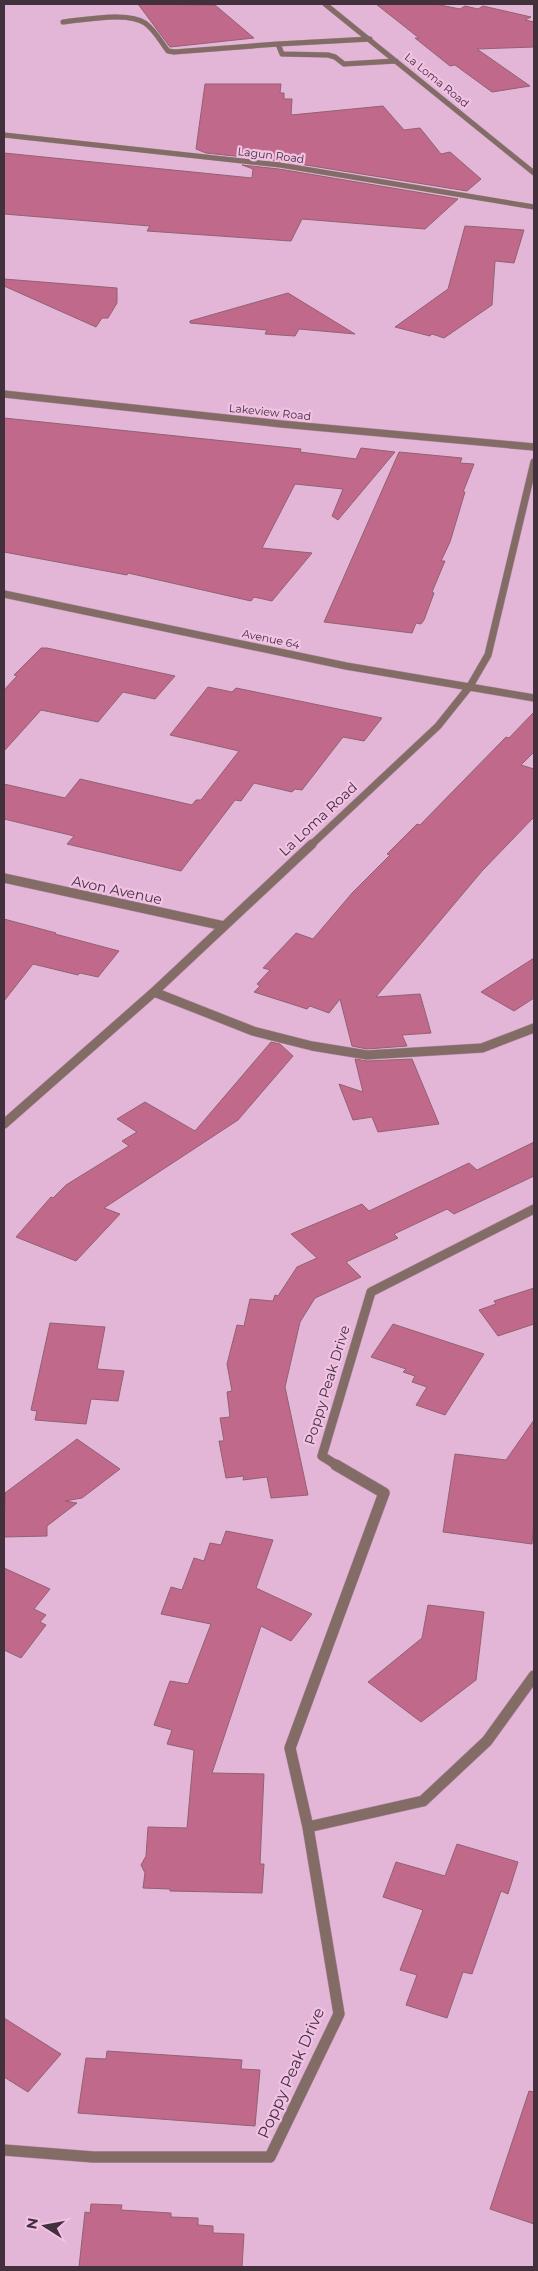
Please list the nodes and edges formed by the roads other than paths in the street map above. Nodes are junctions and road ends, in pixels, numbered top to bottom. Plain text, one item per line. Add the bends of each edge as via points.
1 (326, 4) edge
2 (63, 22) dead end
3 (370, 39) junction
4 (278, 44) junction
5 (396, 61) junction
6 (4, 135) edge
7 (534, 173) edge
8 (534, 207) edge
9 (4, 394) edge
10 (534, 447) edge
11 (534, 462) edge
12 (4, 594) edge
13 (470, 686) junction
14 (534, 698) edge
15 (4, 878) edge
16 (224, 926) junction
17 (154, 992) junction
18 (534, 1028) edge
19 (4, 1124) edge
20 (534, 1209) edge
21 (534, 1676) edge
22 (308, 1827) junction
23 (4, 2150) edge

1 - 3 street, La Loma Road
2 - 4 street via 139,20 157,35 168,51 174,52
3 - 4 street
3 - 5 street, La Loma Road
4 - 5 street via 282,54 328,55 344,64
5 - 7 street, La Loma Road
6 - 8 street, Lagun Road via 280,165
9 - 10 street, Lakeview Road
11 - 13 street, La Loma Road via 488,655
12 - 13 street, Avenue 64 via 346,666
13 - 14 street, Avenue 64
13 - 16 street, La Loma Road via 438,726
15 - 16 street, Avon Avenue
16 - 17 street, La Loma Road
17 - 18 street via 253,1031 312,1046 367,1055 482,1048
17 - 19 street, La Loma Road
20 - 22 street, Poppy Peak Drive via 371,1292 322,1456 384,1493 290,1748
21 - 22 street via 487,1741 423,1801
22 - 23 street, Poppy Peak Drive via 339,2014 270,2157 93,2157

